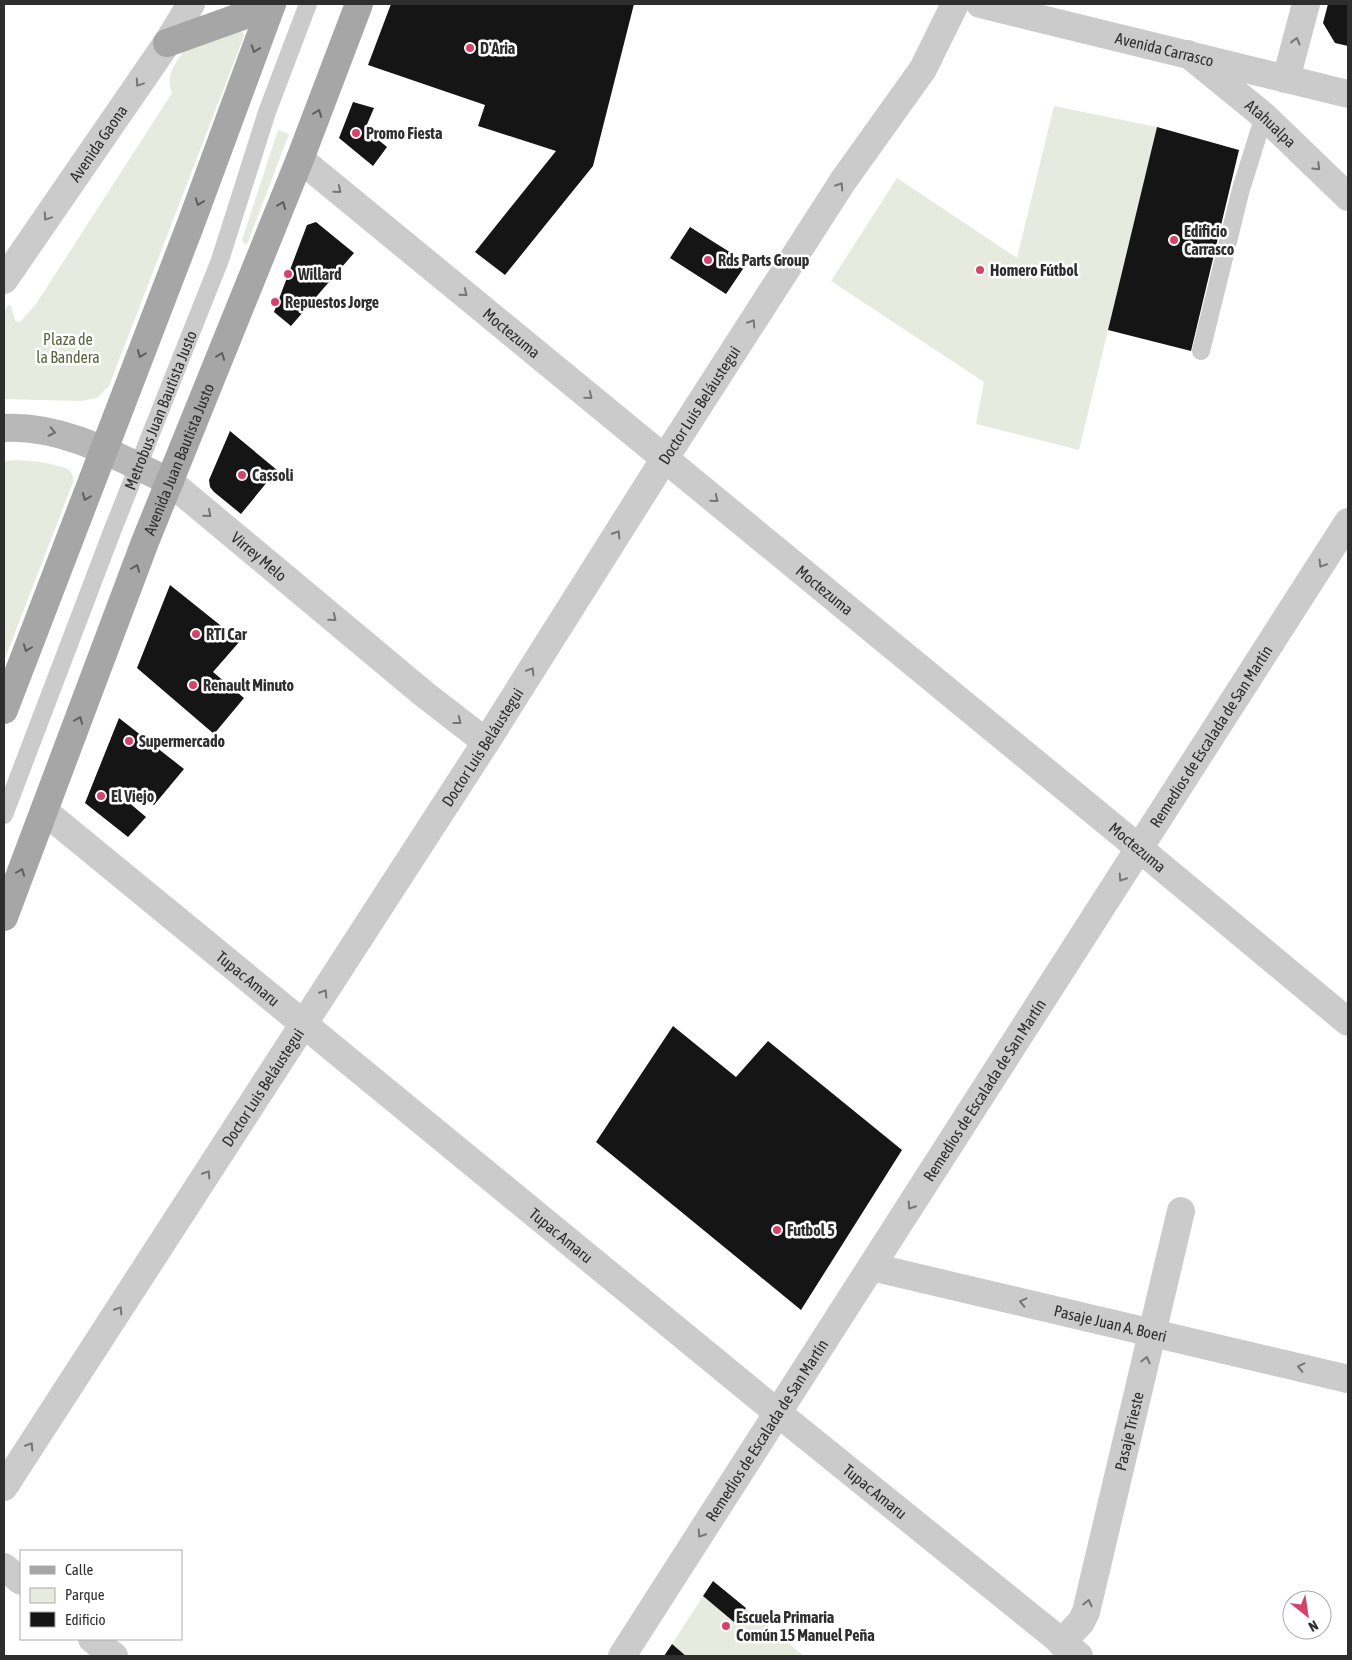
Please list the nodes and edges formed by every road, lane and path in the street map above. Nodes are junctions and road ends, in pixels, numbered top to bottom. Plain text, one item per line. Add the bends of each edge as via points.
1 (191, 4) edge
2 (272, 4) edge
3 (308, 4) edge
4 (359, 4) edge
5 (955, 4) edge
6 (980, 4) edge
7 (1306, 4) edge
8 (167, 43) junction
9 (1188, 54) junction
10 (1286, 79) junction
11 (1348, 94) edge
12 (1264, 116) junction
13 (300, 159) junction
14 (1348, 197) edge
15 (4, 280) edge
16 (1201, 351) dead end
17 (4, 428) edge
18 (104, 451) junction
19 (665, 458) junction
20 (138, 466) junction
21 (170, 482) junction
22 (1348, 522) edge
23 (4, 710) edge
24 (486, 742) junction
25 (44, 811) junction
26 (4, 815) edge
27 (1140, 849) junction
28 (4, 917) edge
29 (1348, 1022) edge
30 (304, 1024) junction
31 (1181, 1211) dead end
32 (872, 1267) junction
33 (1152, 1332) junction
34 (1348, 1379) edge
35 (779, 1414) junction
36 (4, 1487) edge
37 (4, 1567) edge
38 (20, 1581) edge
39 (93, 1640) edge
40 (1070, 1649) edge
41 (114, 1656) edge
42 (622, 1656) edge

1 - 8 street, Avenida Gaona
2 - 8 main road
2 -> 18 main road
3 - 20 lane, Metrobus Juan Bautista Justo via 267,112 220,260
13 -> 4 main road, Avenida Juan Bautista Justo
19 -> 5 street, Doctor Luis Beláustegui via 843,181 923,69
6 - 9 street, Avenida Carrasco
10 -> 7 street
8 -> 15 street, Avenida Gaona
9 - 10 street, Avenida Carrasco
9 - 12 street, Atahualpa
10 - 11 street, Avenida Carrasco
12 -> 14 street, Atahualpa
12 - 16 lane via 1241,189
13 -> 19 street, Moctezuma
21 -> 13 main road, Avenida Juan Bautista Justo
17 -> 18 main road, Virrey Melo via 39,429 62,434
18 - 20 main road, Virrey Melo
18 -> 23 main road
24 -> 19 street, Doctor Luis Beláustegui
19 -> 27 street, Moctezuma
20 - 21 main road, Virrey Melo
20 - 26 lane, Metrobus Juan Bautista Justo
21 -> 24 street, Virrey Melo
25 -> 21 main road, Avenida Juan Bautista Justo
22 -> 27 street, Remedios de Escalada de San Martín
30 -> 24 street, Doctor Luis Beláustegui
28 -> 25 main road, Avenida Juan Bautista Justo
25 - 30 street, Tupac Amaru
27 - 29 street, Moctezuma
27 -> 32 street, Remedios de Escalada de San Martín
30 - 35 street, Tupac Amaru
36 -> 30 street, Doctor Luis Beláustegui
31 - 33 street, Pasaje Trieste
33 -> 32 street, Pasaje Juan A. Boeri
32 - 35 street, Remedios de Escalada de San Martín
34 -> 33 street, Pasaje Juan A. Boeri
40 -> 33 street, Pasaje Trieste via 1086,1612
35 - 40 street, Tupac Amaru
35 -> 42 street, Remedios de Escalada de San Martín
37 - 38 street
39 - 41 street

